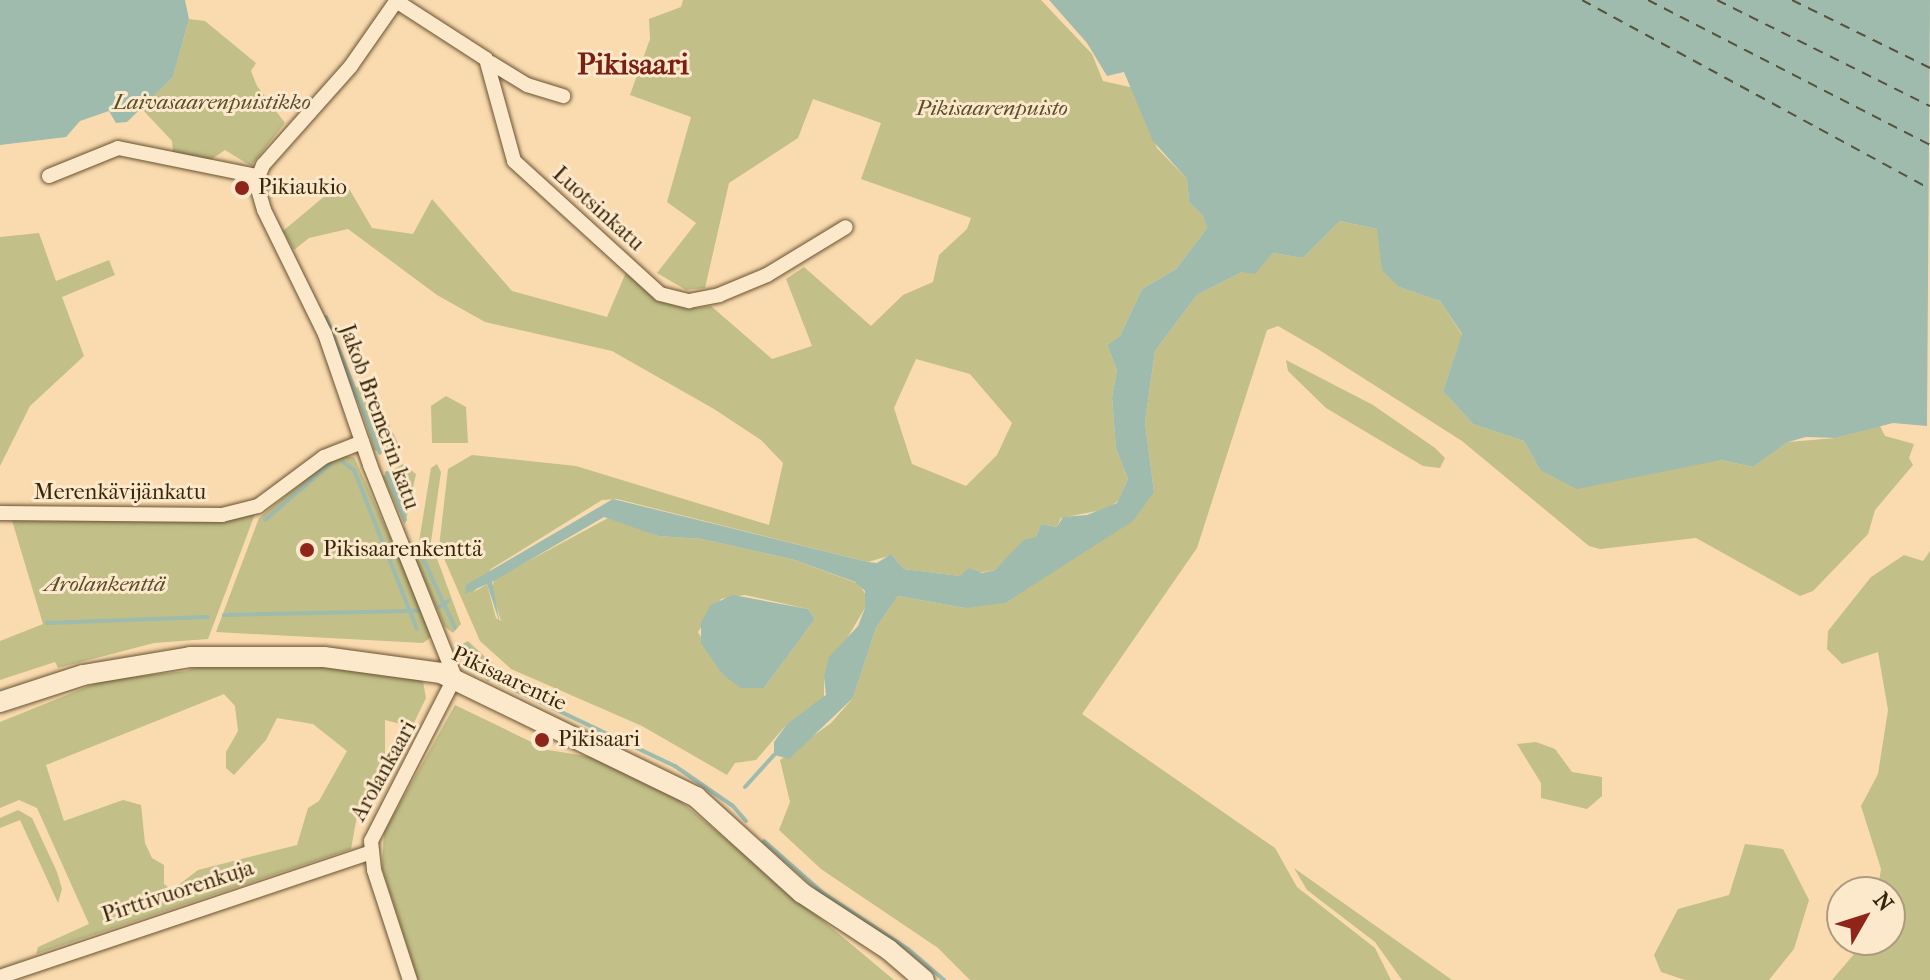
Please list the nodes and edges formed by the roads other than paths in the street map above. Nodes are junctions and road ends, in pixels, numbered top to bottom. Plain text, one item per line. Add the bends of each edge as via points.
1 (396, 0) edge
2 (486, 59) junction
3 (563, 96) dead end
4 (49, 176) dead end
5 (257, 176) junction
6 (846, 227) dead end
7 (362, 442) junction
8 (0, 513) edge
9 (455, 677) junction
10 (0, 702) edge
11 (371, 852) junction
12 (0, 977) edge
13 (410, 980) edge
14 (924, 980) edge

1 - 2 street
1 - 5 street via 351,66
2 - 3 street via 519,81
2 - 6 street, Luotsinkatu via 514,161 660,294 689,301 719,295 767,275
4 - 5 street via 118,148
5 - 7 street, Jakob Bremerin katu via 259,199 317,313
7 - 8 street, Merenkävijänkatu via 324,457 258,506 222,515
7 - 9 street, Jakob Bremerin katu
9 - 10 street, Pikisaarentie via 324,657 207,656 83,675
9 - 11 street, Arolankaari via 421,750 374,829
9 - 14 street, Pikisaarentie via 696,797 802,893 889,950
11 - 12 street, Pirttivuorenkuja
11 - 13 street, Arolankaari

